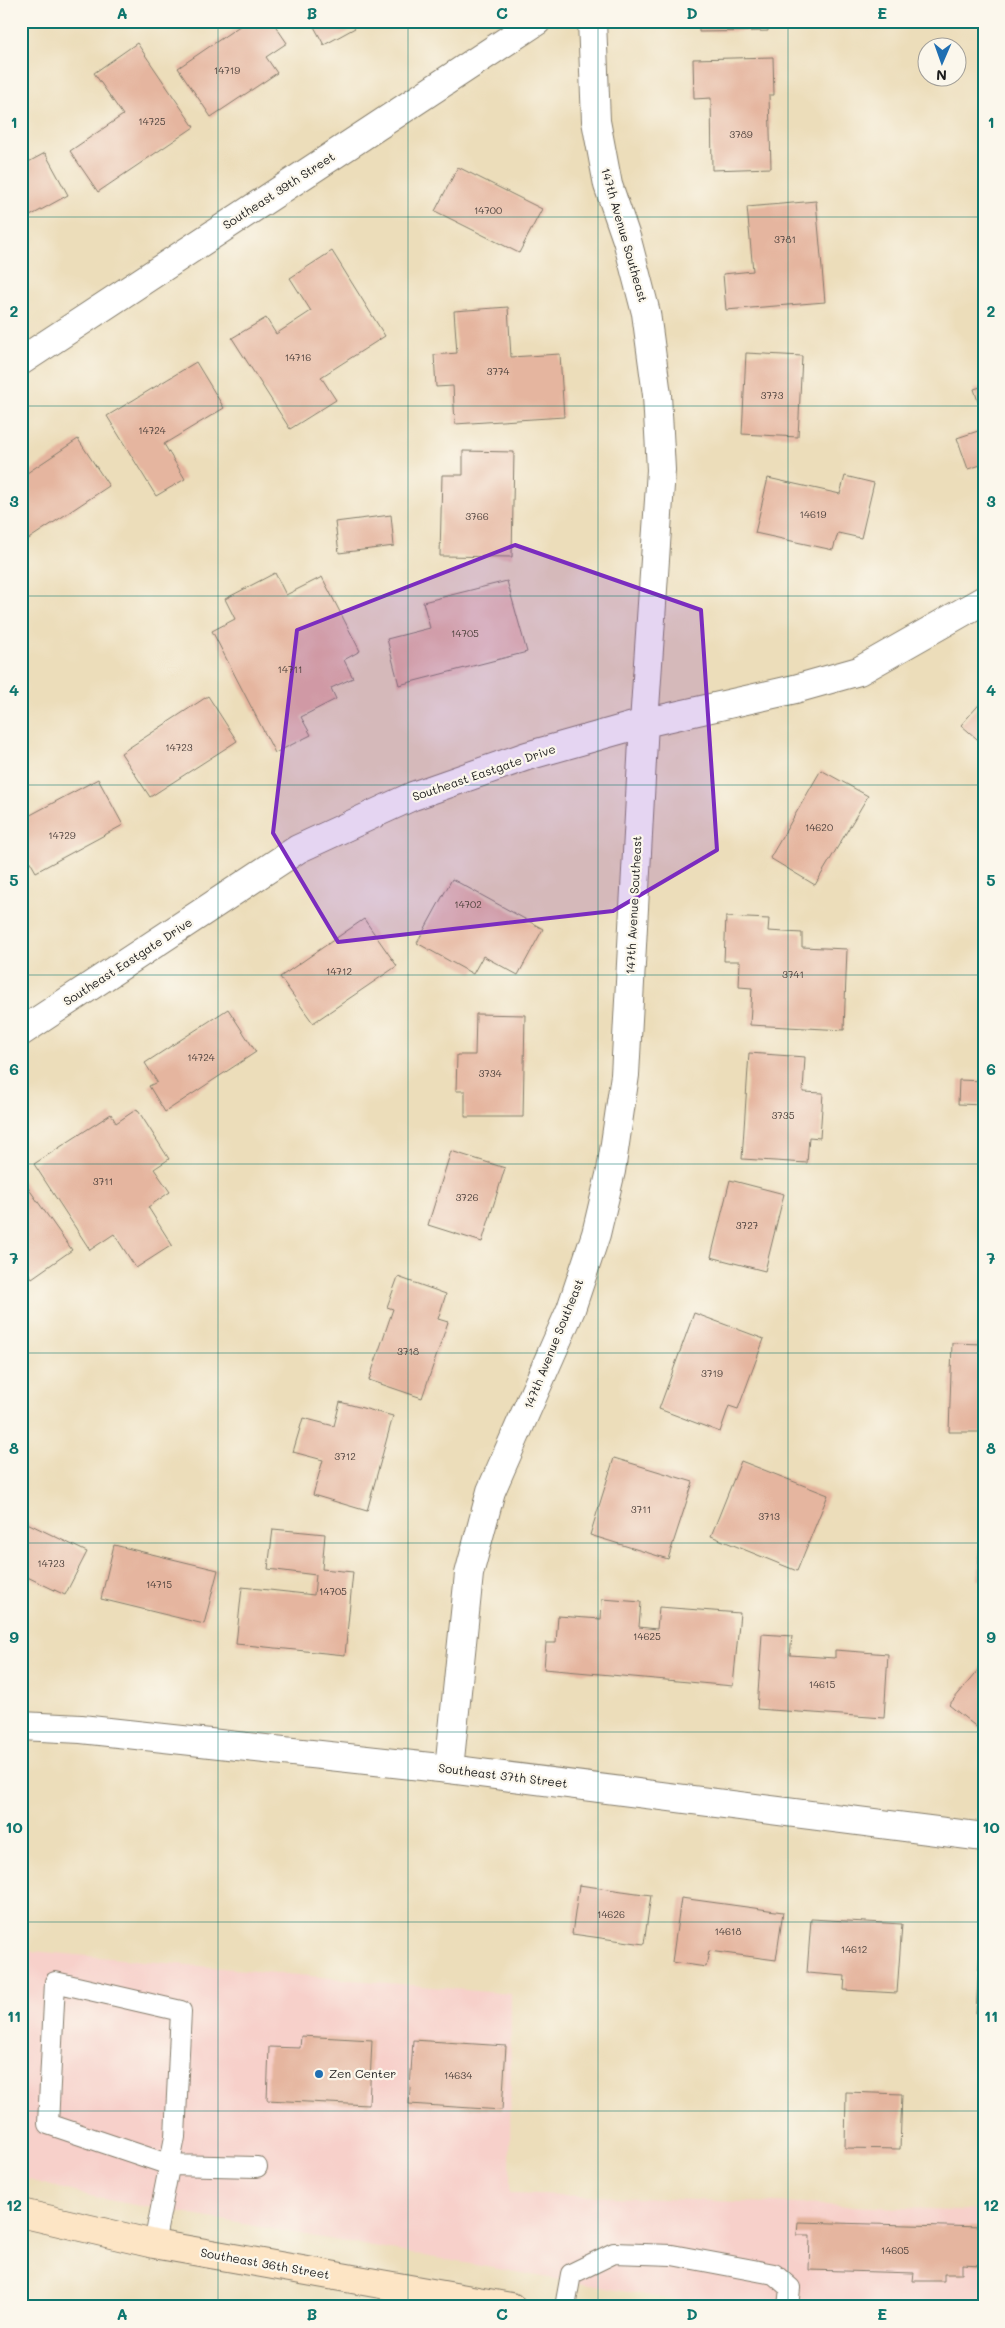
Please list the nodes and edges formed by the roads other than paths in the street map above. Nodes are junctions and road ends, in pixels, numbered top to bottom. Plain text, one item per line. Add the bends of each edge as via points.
1 (537, 21) edge
2 (592, 21) edge
3 (21, 361) edge
4 (984, 600) edge
5 (644, 723) junction
6 (21, 1032) edge
7 (21, 1726) edge
8 (449, 1769) junction
9 (984, 1837) edge
10 (170, 2165) junction
11 (258, 2167) dead end
12 (21, 2213) edge
13 (154, 2244) junction
14 (511, 2307) edge
15 (565, 2307) edge
16 (788, 2307) edge

1 - 3 street, Southeast 39th Street
2 - 5 street, 147th Avenue Southeast via 596,121 608,185 627,240 646,313 657,395 661,470
4 - 5 street, Southeast Eastgate Drive via 859,671 796,689
5 - 6 street, Southeast Eastgate Drive via 527,756 412,796 298,849
5 - 8 street, 147th Avenue Southeast via 625,1075 611,1171 596,1234 571,1309 491,1491 469,1574
7 - 8 street, Southeast 37th Street via 81,1729
8 - 9 street, Southeast 37th Street
10 - 10 lane via 175,2137 181,2011 55,1982 48,2124
10 - 11 lane
10 - 13 lane
12 - 13 main road, Southeast 36th Street
13 - 14 main road, Southeast 36th Street
15 - 16 lane via 571,2274 614,2253 672,2255 774,2274 790,2288

